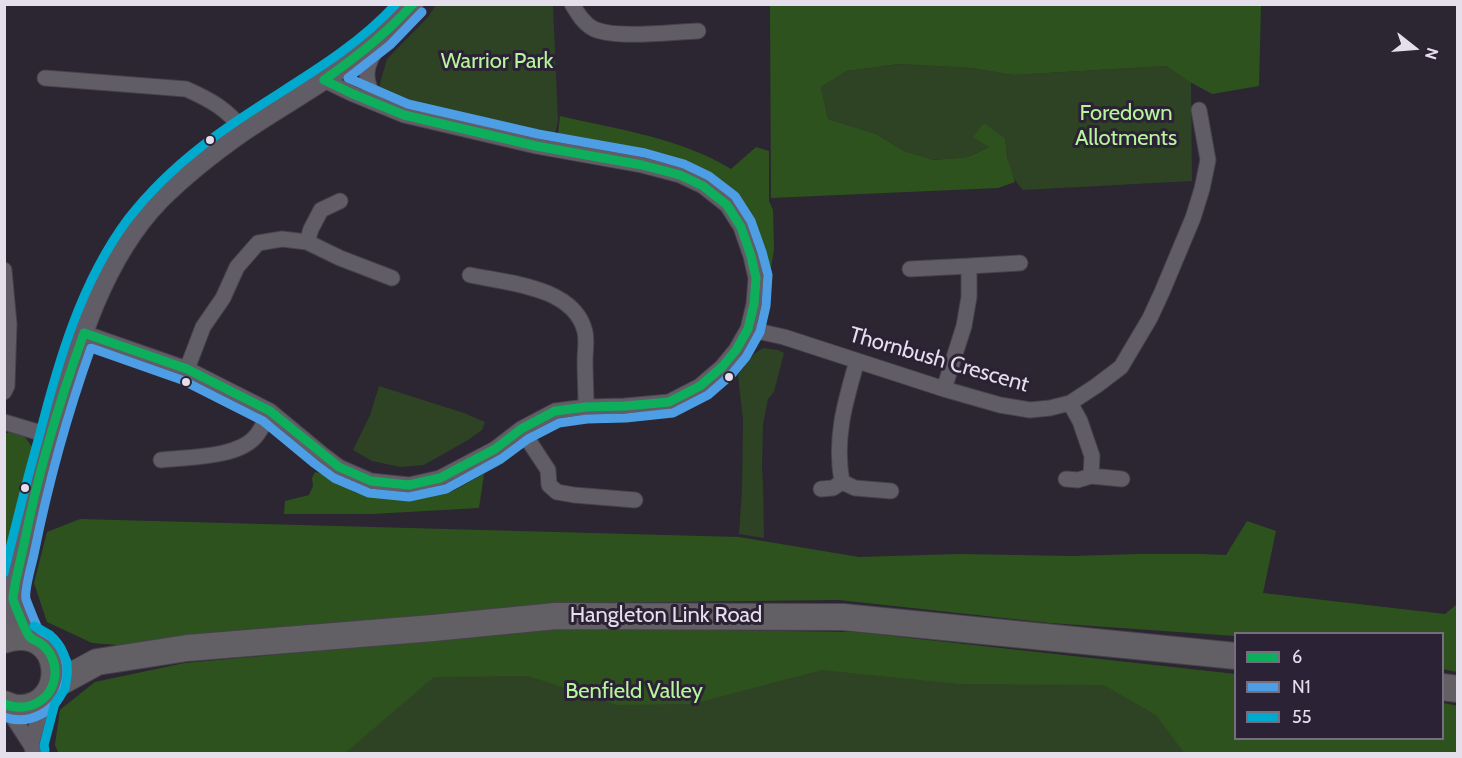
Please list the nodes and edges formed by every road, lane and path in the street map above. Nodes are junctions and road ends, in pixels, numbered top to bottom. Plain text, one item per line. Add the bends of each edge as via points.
1 (414, 4) edge
2 (572, 4) edge
3 (698, 31) dead end
4 (385, 35) junction
5 (45, 78) dead end
6 (324, 80) junction
7 (378, 104) junction
8 (1199, 110) dead end
9 (244, 131) junction
10 (340, 201) dead end
11 (307, 242) junction
12 (1020, 263) dead end
13 (969, 266) junction
14 (910, 269) dead end
15 (4, 270) edge
16 (5, 275) edge
17 (470, 275) dead end
18 (392, 278) dead end
19 (748, 329) junction
20 (84, 333) junction
21 (857, 361) junction
22 (187, 369) junction
23 (944, 389) junction
24 (4, 392) edge
25 (1070, 403) junction
26 (586, 407) junction
27 (270, 411) junction
28 (4, 422) edge
29 (521, 429) junction
30 (51, 436) junction
31 (161, 460) dead end
32 (1091, 476) junction
33 (1122, 478) dead end
34 (1066, 479) dead end
35 (842, 482) junction
36 (821, 489) dead end
37 (891, 491) dead end
38 (635, 500) dead end
39 (13, 598) junction
40 (4, 622) edge
41 (17, 639) edge
42 (50, 653) junction
43 (1234, 656) edge
44 (97, 662) junction
45 (49, 692) junction
46 (4, 705) edge
47 (33, 749) edge

1 - 4 street
2 - 3 street via 579,17 594,28 612,33
4 - 6 street
4 - 7 street via 370,58 367,72
5 - 9 street via 186,89 220,106
6 - 7 street
6 - 9 street
7 - 19 street via 404,115 536,146 642,165 703,186 727,205 741,227 751,256 756,278
8 - 25 street, Thornbush Crescent via 1208,160 1193,218 1165,285 1121,367
9 - 20 street via 198,164 158,201 116,260
10 - 11 street via 321,210
11 - 18 street
11 - 22 street via 282,239 258,243 237,267 223,298 202,327
12 - 13 street
13 - 14 street
13 - 23 street via 964,326
15 - 16 street
16 - 24 street via 9,324
17 - 26 street via 541,291 567,303 580,317 586,334
19 - 21 street, Thornbush Crescent
19 - 26 street via 722,367 700,386 669,402
20 - 22 street
20 - 30 street
21 - 23 street, Thornbush Crescent
21 - 35 street via 840,431
22 - 27 street
23 - 25 street, Thornbush Crescent via 1030,410
25 - 32 street via 1092,456
26 - 29 street via 555,411
27 - 29 street via 339,467 371,481 409,485 440,478 495,449
27 - 31 street via 256,437 240,448 215,455
28 - 30 street
29 - 38 street via 548,470 549,484 557,492
30 - 39 street
32 - 33 street
32 - 34 street
35 - 36 street
35 - 37 street via 855,488
39 - 40 street
39 - 41 street
41 - 42 highway via 41,643
42 - 44 highway, Hangleton Link Road
42 - 45 highway via 56,675
43 - 44 highway, Hangleton Link Road via 843,617 556,616 187,648
44 - 45 highway, Hangleton Link Road
45 - 46 highway, Hangleton Link Road via 31,706
45 - 47 street
46 - 47 street

